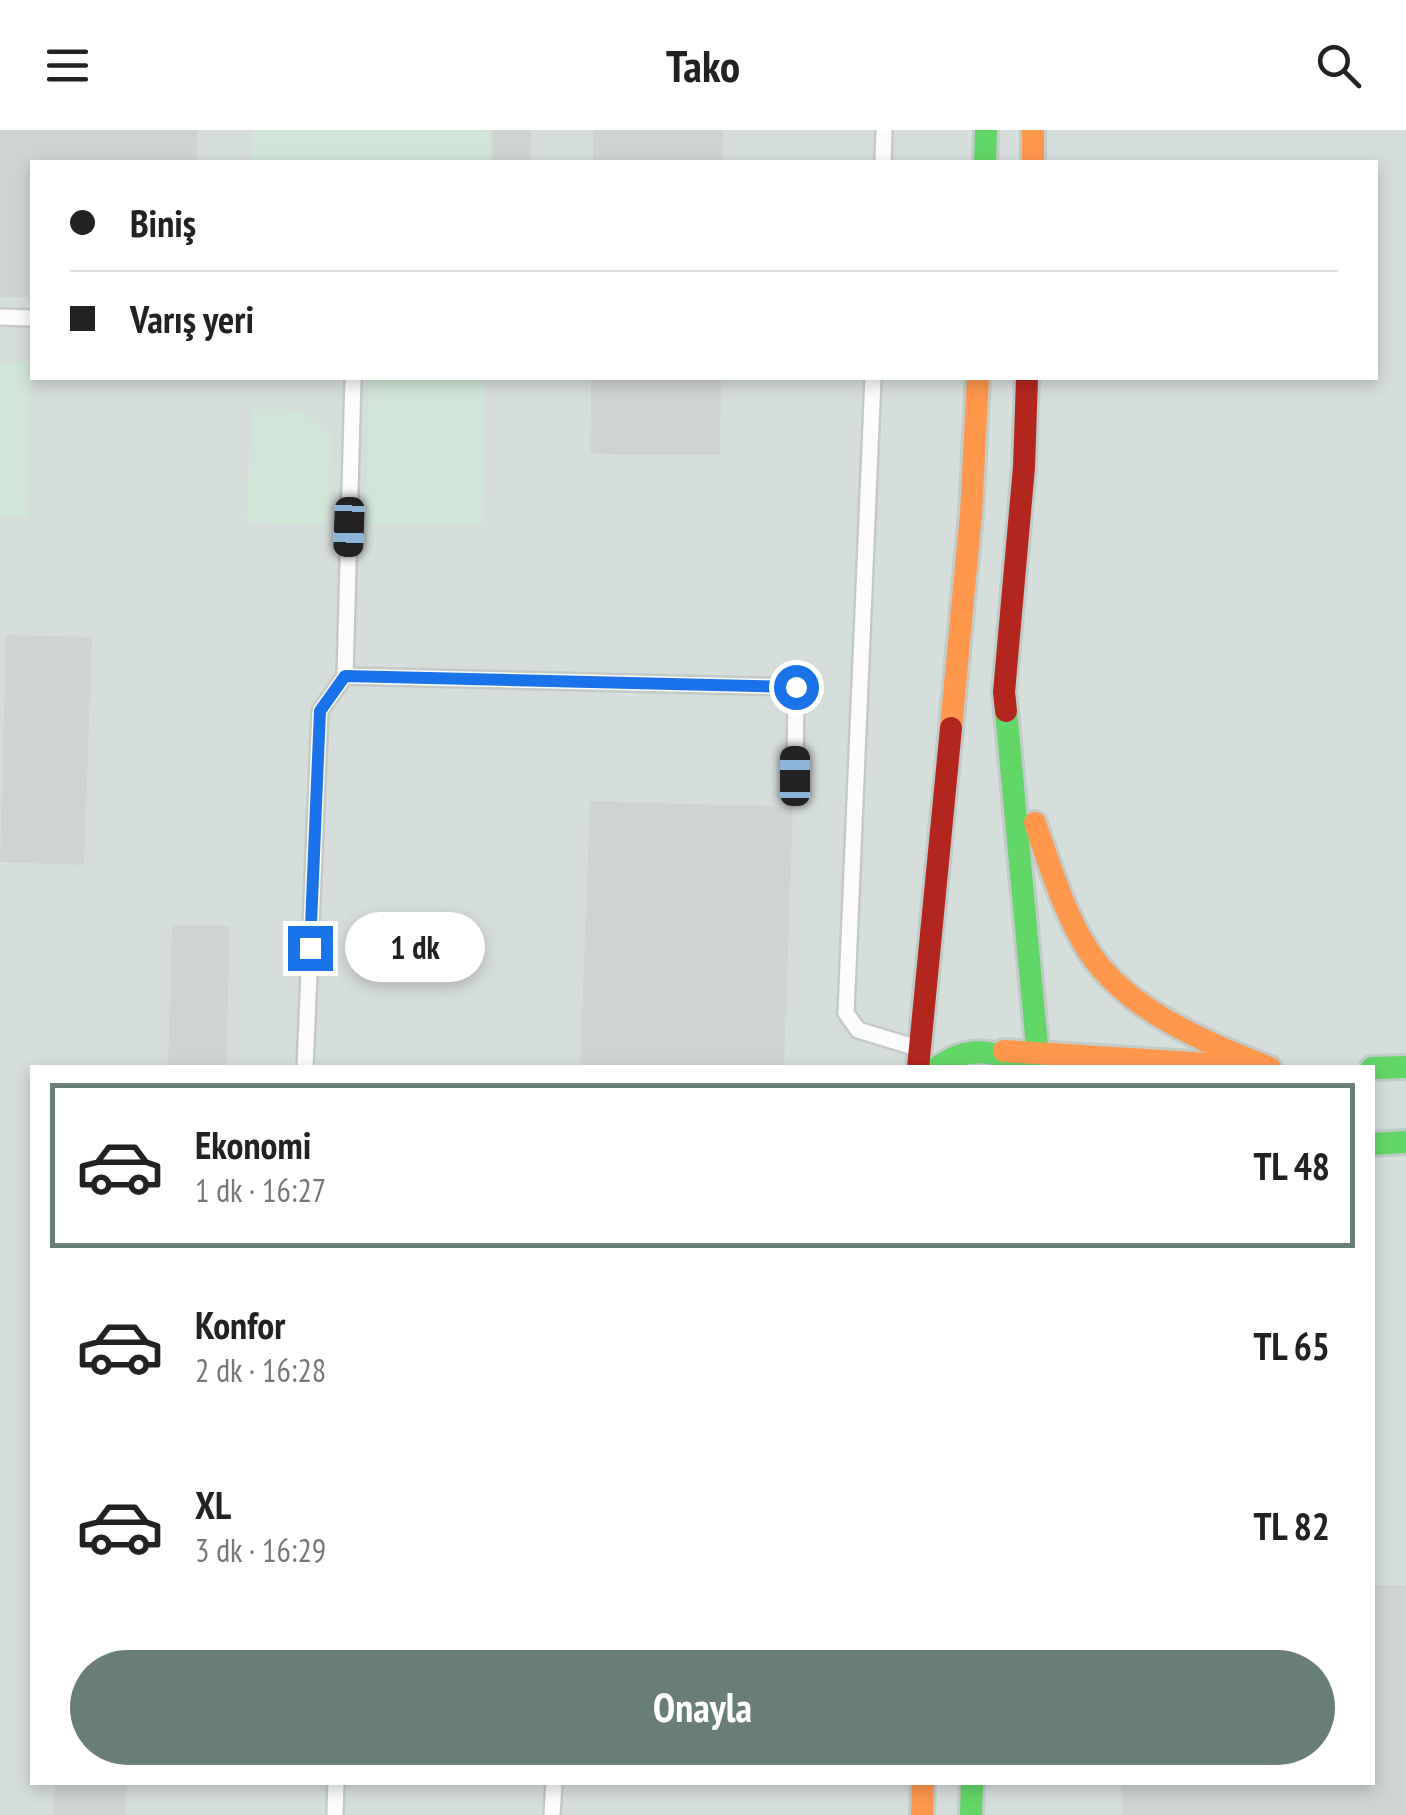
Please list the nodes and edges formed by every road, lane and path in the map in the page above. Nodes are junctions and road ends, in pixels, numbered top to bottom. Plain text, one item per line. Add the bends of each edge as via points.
1 (884, 130) edge
2 (986, 130) edge
3 (1033, 130) edge
4 (883, 160) edge
5 (985, 160) edge
6 (1033, 160) edge
7 (0, 317) edge
8 (30, 318) edge
9 (353, 380) edge
10 (874, 380) edge
11 (978, 380) edge
12 (1027, 380) edge
13 (345, 676) junction
14 (1004, 692) junction
15 (795, 776) dead end
16 (979, 1050) junction
17 (918, 1058) edge
18 (1032, 1062) edge
19 (305, 1065) edge
20 (942, 1065) edge
21 (1147, 1065) edge
22 (1263, 1065) edge
23 (1375, 1068) edge
24 (1406, 1068) edge
25 (1406, 1142) edge
26 (1375, 1144) edge
27 (336, 1785) edge
28 (554, 1785) edge
29 (923, 1785) edge
30 (972, 1785) edge
31 (336, 1815) edge
32 (552, 1815) edge
33 (922, 1815) edge
34 (971, 1815) edge

1 - 4 lane
2 - 5 main road
3 - 6 main road
7 - 8 lane
9 - 13 lane
10 - 17 lane via 846,1013 858,1030
11 - 17 main road via 963,618
12 - 14 main road
13 - 15 lane via 796,687
13 - 19 lane via 320,711
14 - 18 main road
14 - 22 main road via 1036,825 1062,897 1096,962 1174,1026
16 - 17 lane
16 - 18 main road
16 - 20 main road
18 - 21 main road
23 - 24 main road
25 - 26 main road
27 - 31 lane
28 - 32 lane
29 - 33 main road
30 - 34 main road

